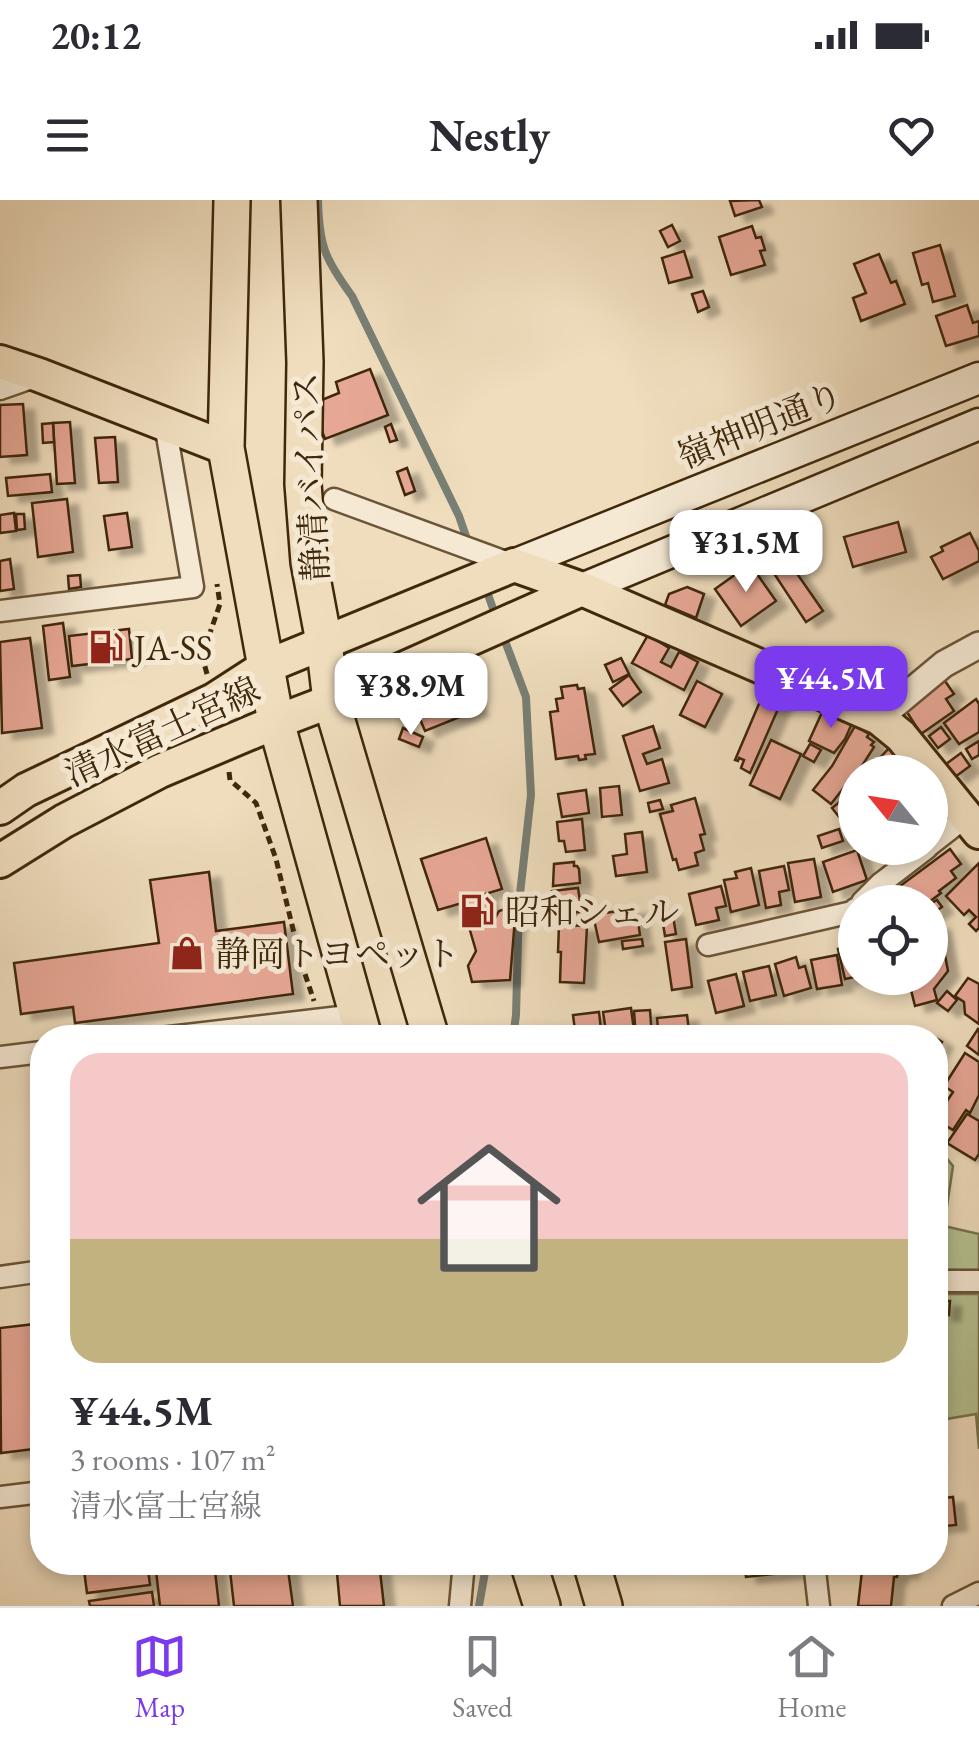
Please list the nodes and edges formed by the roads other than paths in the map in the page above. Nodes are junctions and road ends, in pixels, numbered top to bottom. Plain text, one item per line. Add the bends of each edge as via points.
1 (232, 200) edge
2 (299, 200) edge
3 (0, 362) edge
4 (39, 375) junction
5 (979, 378) edge
6 (0, 390) edge
7 (164, 424) junction
8 (979, 424) edge
9 (226, 448) junction
10 (334, 499) dead end
11 (514, 565) junction
12 (582, 589) junction
13 (0, 611) edge
14 (324, 642) junction
15 (979, 645) edge
16 (265, 667) junction
17 (331, 701) junction
18 (879, 718) junction
19 (276, 722) junction
20 (0, 808) edge
21 (973, 824) edge
22 (948, 836) edge
23 (0, 860) edge
24 (904, 865) edge
25 (879, 885) edge
26 (838, 915) edge
27 (708, 945) dead end
28 (361, 1025) edge
29 (427, 1025) edge
30 (30, 1053) edge
31 (0, 1056) edge
32 (30, 1273) edge
33 (0, 1277) edge
34 (948, 1281) edge
35 (979, 1281) edge
36 (30, 1493) edge
37 (0, 1497) edge
38 (463, 1575) edge
39 (532, 1575) edge
40 (594, 1575) edge
41 (816, 1575) edge
42 (979, 1593) edge
43 (460, 1606) edge
44 (542, 1606) edge
45 (604, 1606) edge
46 (820, 1606) edge
47 (954, 1606) edge

1 - 9 highway, 静清バイパス
2 - 14 highway, 静清バイパス via 303,484 308,562
3 - 4 main road
4 - 6 street
4 - 7 main road
5 - 11 main road, 嶺神明通り
7 - 9 main road
7 - 13 street via 193,587
8 - 12 main road
9 - 16 highway, 静清バイパス
10 - 11 street
11 - 12 main road
11 - 14 main road, 清水富士宮線
12 - 17 main road, 清水富士宮線
12 - 18 main road
14 - 16 main road, 清水富士宮線
14 - 17 highway, 静清バイパス
15 - 18 street via 944,664
16 - 19 highway, 静清バイパス
16 - 20 main road, 清水富士宮線 via 214,700
17 - 19 main road, 清水富士宮線
17 - 29 highway, 静清バイパス
18 - 21 main road
19 - 23 main road, 清水富士宮線 via 160,771
19 - 28 highway, 静清バイパス
21 - 22 street
24 - 25 street
26 - 27 street
30 - 31 street
32 - 33 street
34 - 35 street
36 - 37 street
38 - 43 street
39 - 44 highway
40 - 45 highway
41 - 46 street
42 - 47 street

